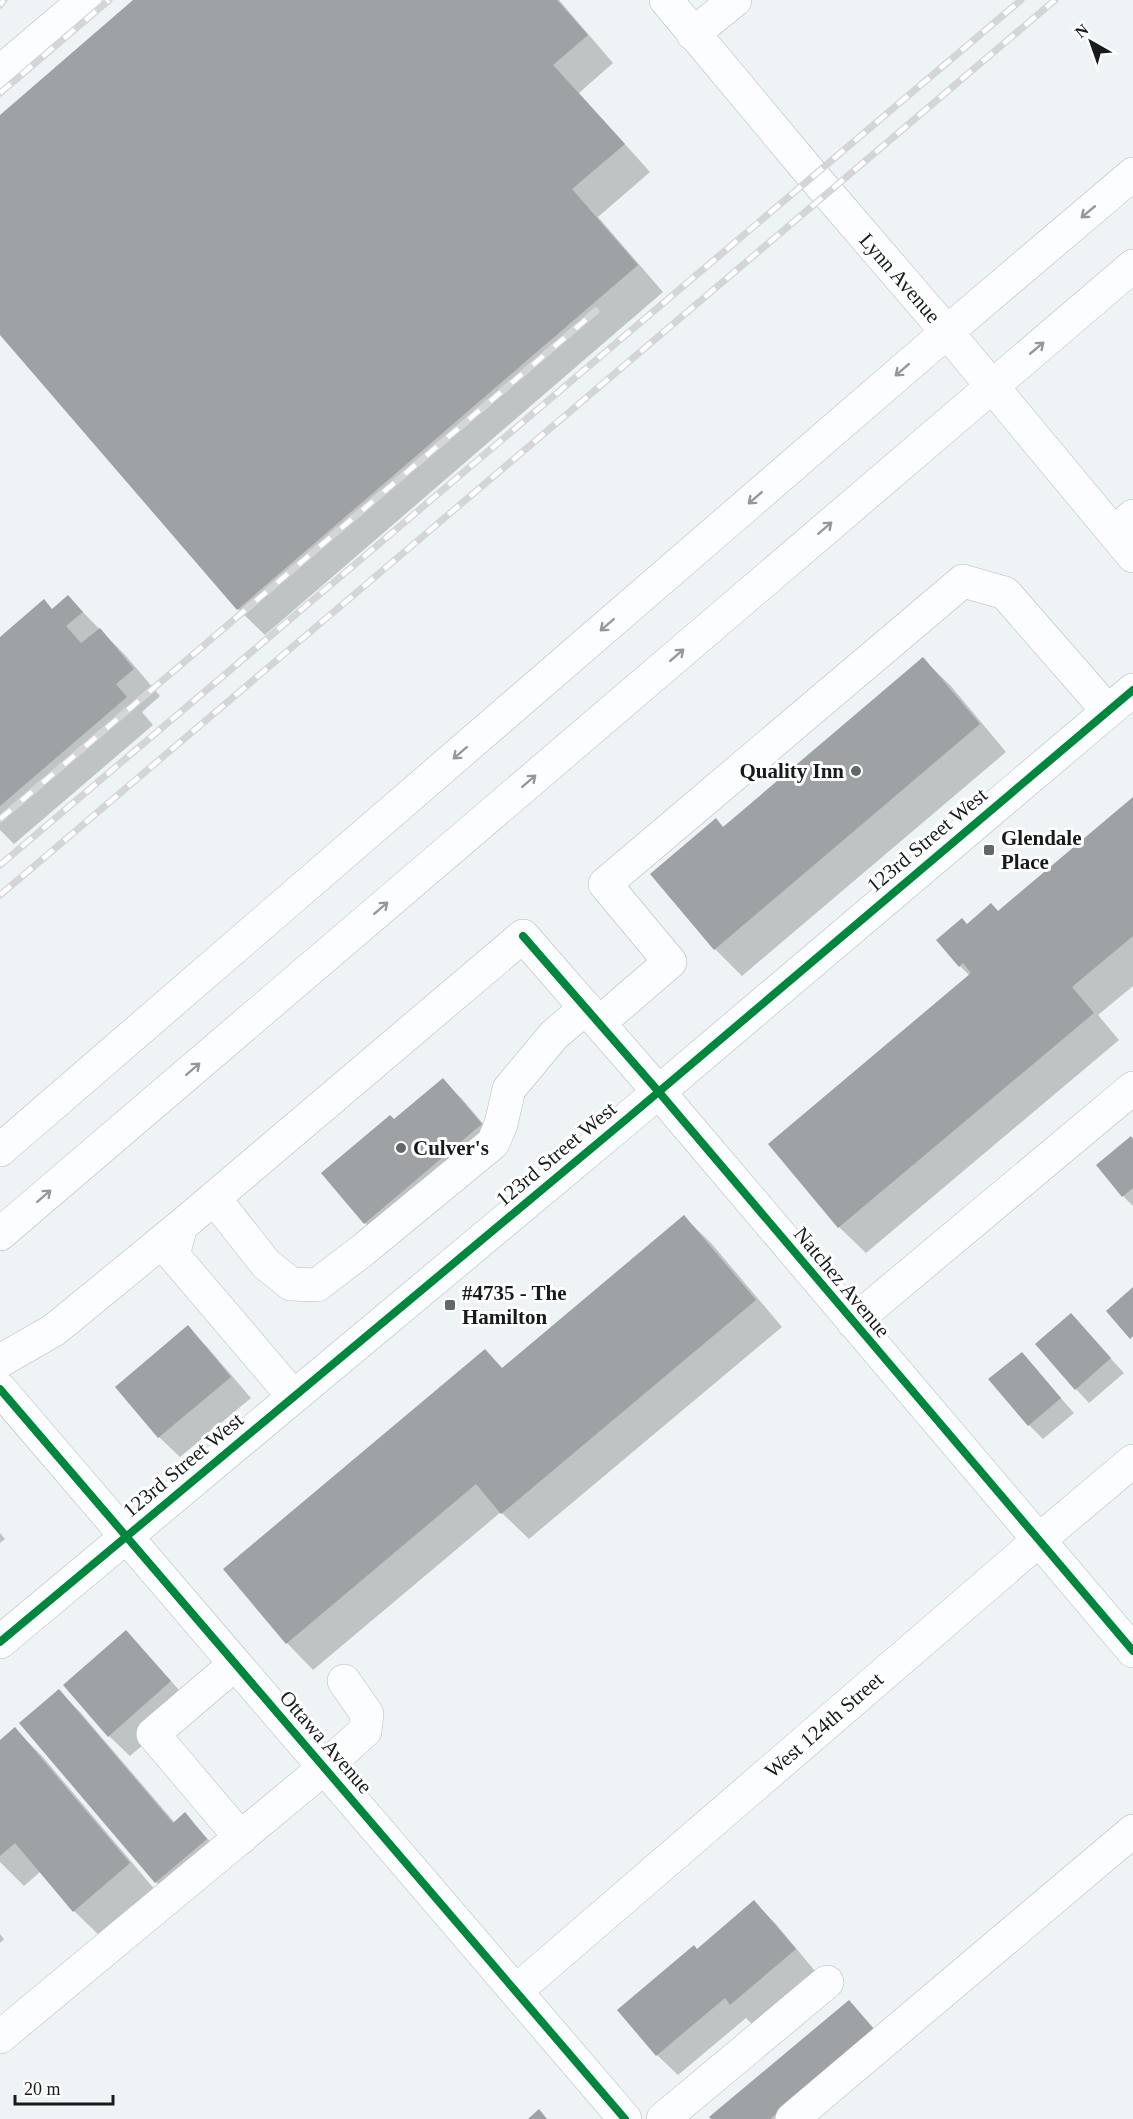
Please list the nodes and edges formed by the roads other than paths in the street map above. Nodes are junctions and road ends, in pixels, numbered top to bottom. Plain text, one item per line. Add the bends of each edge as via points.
1 (85, 0) edge
2 (666, 0) edge
3 (735, 0) edge
4 (693, 34) junction
5 (0, 72) edge
6 (1133, 174) edge
7 (1133, 266) edge
8 (947, 332) junction
9 (992, 385) junction
10 (1127, 535) edge
11 (1133, 690) edge
12 (1108, 711) junction
13 (592, 1016) junction
14 (1133, 1088) edge
15 (658, 1091) junction
16 (0, 1150) edge
17 (214, 1198) junction
18 (181, 1226) junction
19 (0, 1234) edge
20 (853, 1322) junction
21 (0, 1361) edge
22 (0, 1389) edge
23 (292, 1396) junction
24 (1133, 1461) edge
25 (126, 1536) junction
26 (1039, 1540) junction
27 (0, 1642) edge
28 (1133, 1651) edge
29 (235, 1664) junction
30 (344, 1681) dead end
31 (324, 1768) junction
32 (1133, 1831) edge
33 (241, 1838) junction
34 (827, 1982) dead end
35 (516, 1991) junction
36 (0, 2037) edge
37 (625, 2119) edge
38 (663, 2119) edge
39 (792, 2119) edge

1 - 5 main road
2 - 4 main road, Lynn Avenue
3 - 4 main road
4 - 8 main road, Lynn Avenue
6 -> 8 main road
9 -> 7 main road
8 - 9 main road, Lynn Avenue
8 -> 16 main road
9 - 10 main road, Lynn Avenue
19 -> 9 main road
11 - 12 main road, 123rd Street West
12 - 13 main road via 1005,593 963,581 606,884 670,962
12 - 15 main road, 123rd Street West
13 - 15 main road, Natchez Avenue
13 - 17 main road, Natchez Avenue via 523,936
13 - 17 main road via 554,1035 509,1089 493,1143 317,1285 291,1284 266,1264
14 - 20 main road
15 - 20 main road, Natchez Avenue
15 - 23 main road, 123rd Street West
17 - 18 main road
18 - 21 main road via 54,1330
18 - 23 main road via 173,1256
20 - 26 main road, Natchez Avenue
22 - 25 main road, Ottawa Avenue
23 - 25 main road, 123rd Street West
24 - 26 main road, West 124th Street
25 - 27 main road, 123rd Street West
25 - 29 main road, Ottawa Avenue
26 - 28 main road, Natchez Avenue
26 - 35 main road, West 124th Street
29 - 31 main road, Ottawa Avenue
29 - 33 main road via 153,1734
30 - 31 main road via 367,1714 365,1731
31 - 33 main road
31 - 35 main road, Ottawa Avenue
32 - 39 main road
33 - 36 main road
34 - 38 main road
35 - 37 main road, Ottawa Avenue

